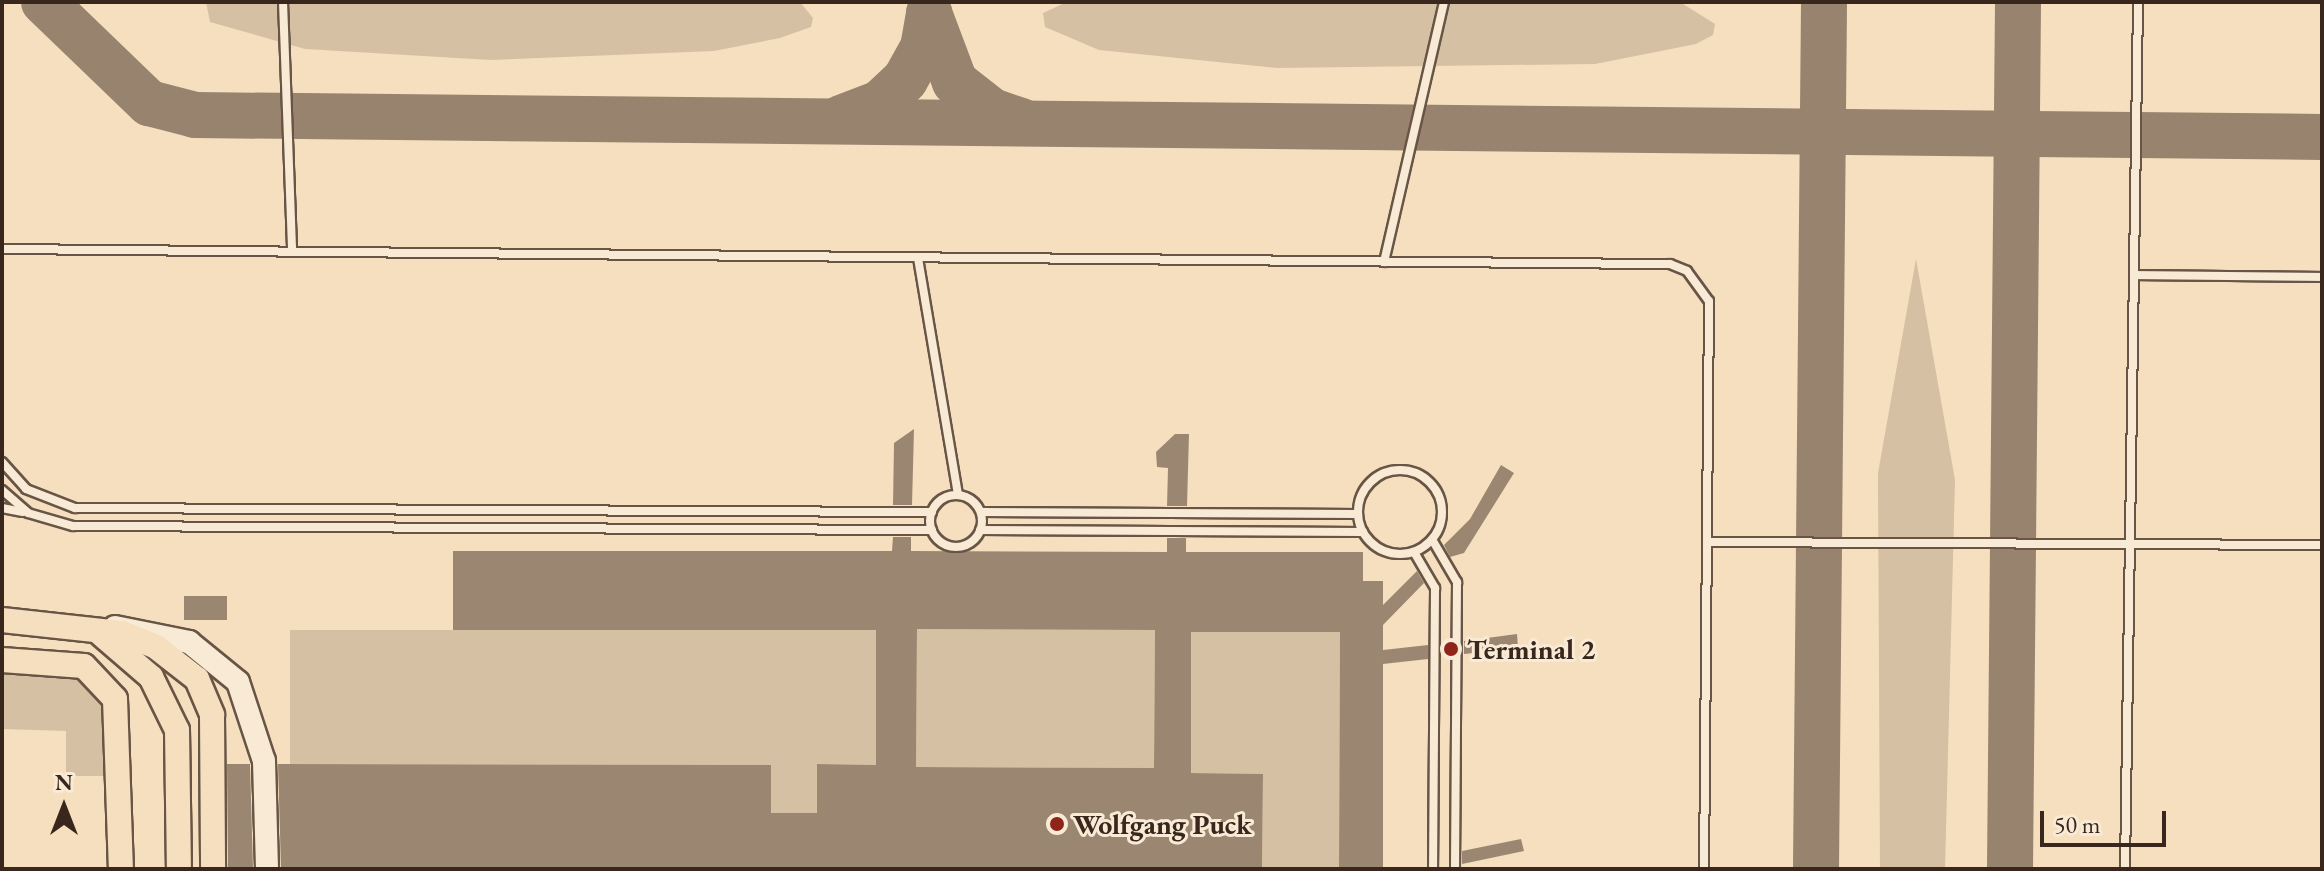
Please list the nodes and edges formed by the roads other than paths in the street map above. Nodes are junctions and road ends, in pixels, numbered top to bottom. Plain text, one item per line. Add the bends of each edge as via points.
1 (283, 2) edge
2 (1444, 2) edge
3 (2138, 2) edge
4 (2, 249) edge
5 (292, 252) junction
6 (918, 258) junction
7 (1384, 262) junction
8 (2134, 275) junction
9 (2322, 277) edge
10 (2, 462) edge
11 (2, 490) edge
12 (958, 495) junction
13 (2, 508) edge
14 (932, 512) junction
15 (981, 512) junction
16 (28, 513) junction
17 (1358, 514) junction
18 (932, 530) junction
19 (980, 530) junction
20 (1363, 532) junction
21 (1433, 541) junction
22 (1707, 542) junction
23 (2130, 544) junction
24 (2322, 545) edge
25 (1414, 552) junction
26 (2, 620) edge
27 (62, 622) junction
28 (2, 660) edge
29 (121, 869) edge
30 (179, 869) edge
31 (213, 869) edge
32 (267, 869) edge
33 (1433, 869) edge
34 (1455, 869) edge
35 (1704, 869) edge
36 (2125, 869) edge

1 - 5 lane
2 - 7 lane
3 - 8 lane
4 - 5 lane
5 - 6 lane
6 - 7 lane
6 - 12 lane
7 - 22 lane via 1670,264 1687,271 1709,301
8 - 9 lane
8 - 23 lane
10 - 14 lane via 26,489 75,508
11 - 16 lane
12 - 14 lane
12 - 15 lane
13 - 16 lane
14 - 18 lane
15 - 17 lane
15 - 19 lane
16 - 18 lane via 86,527
17 - 20 lane
17 - 21 lane via 1364,489 1380,474 1419,474 1442,504
18 - 19 lane via 955,547
19 - 20 lane
20 - 25 lane via 1384,551
21 - 25 lane
21 - 34 lane via 1457,582
22 - 23 lane
22 - 35 lane
23 - 24 lane
23 - 36 lane
25 - 33 lane via 1435,588
26 - 27 main road
27 - 30 main road via 128,652 171,712 181,750
27 - 31 main road via 141,640 185,667 204,691 213,727
27 - 32 main road via 170,634 238,682 264,761
28 - 29 main road via 84,666 115,699

